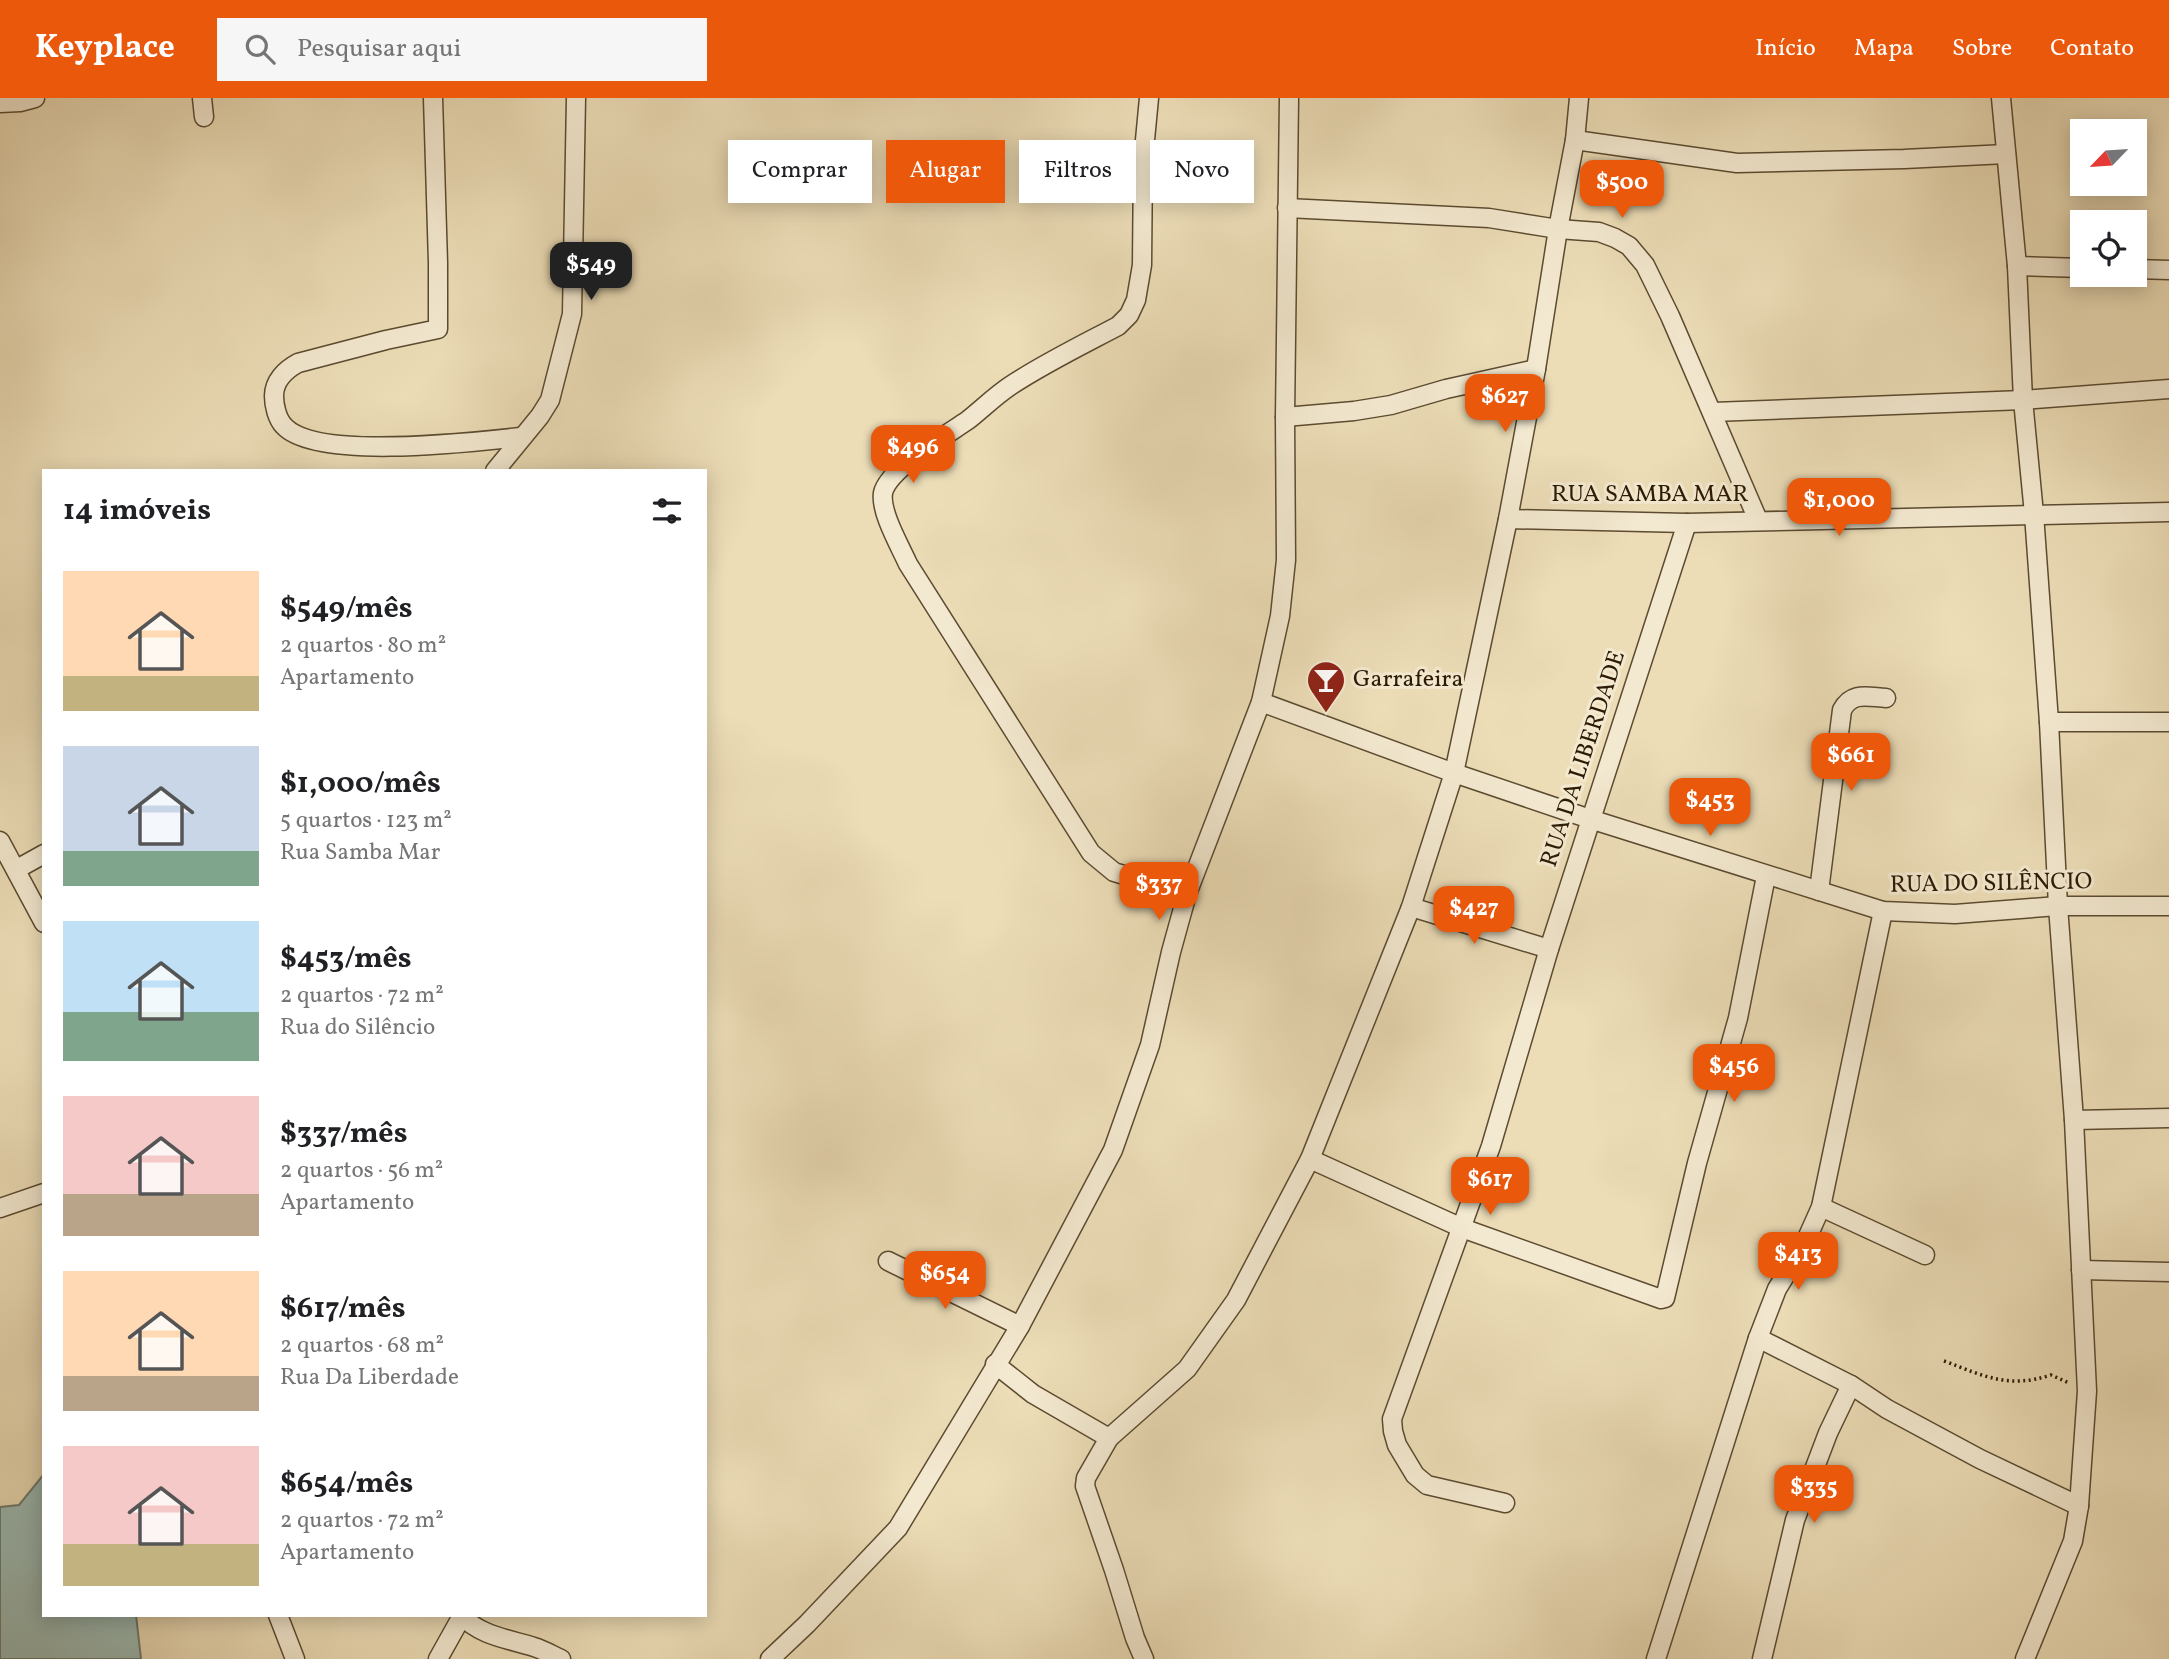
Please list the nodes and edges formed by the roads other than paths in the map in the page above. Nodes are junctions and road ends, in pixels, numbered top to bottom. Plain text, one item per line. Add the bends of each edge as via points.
1 (35, 98) edge
2 (202, 98) edge
3 (433, 98) edge
4 (576, 98) edge
5 (1149, 98) edge
6 (1289, 98) edge
7 (1579, 98) edge
8 (2001, 98) edge
9 (0, 103) edge
10 (204, 117) dead end
11 (1575, 140) junction
12 (2006, 154) junction
13 (1287, 208) junction
14 (1558, 229) junction
15 (2017, 266) junction
16 (2070, 268) edge
17 (2147, 269) edge
18 (2169, 270) edge
19 (1536, 369) junction
20 (2169, 389) edge
21 (2023, 400) junction
22 (1713, 412) junction
23 (1285, 417) junction
24 (521, 437) junction
25 (497, 469) edge
26 (2169, 512) edge
27 (2034, 514) junction
28 (1508, 519) junction
29 (1758, 520) junction
30 (1687, 523) junction
31 (1886, 698) dead end
32 (1261, 702) junction
33 (2049, 722) junction
34 (2169, 722) edge
35 (1454, 773) junction
36 (1590, 819) junction
37 (0, 841) edge
38 (42, 855) edge
39 (16, 869) junction
40 (1766, 876) junction
41 (1819, 891) junction
42 (1187, 894) junction
43 (2058, 906) junction
44 (2169, 906) edge
45 (1411, 907) junction
46 (1883, 911) junction
47 (42, 919) edge
48 (1549, 949) junction
49 (2169, 1118) edge
50 (2074, 1120) junction
51 (1310, 1159) junction
52 (42, 1194) edge
53 (1821, 1206) junction
54 (0, 1208) edge
55 (1462, 1228) junction
56 (1926, 1255) dead end
57 (888, 1261) dead end
58 (2081, 1270) junction
59 (2169, 1272) edge
60 (1020, 1326) junction
61 (1758, 1338) junction
62 (995, 1364) junction
63 (1852, 1385) junction
64 (1109, 1438) junction
65 (1505, 1503) dead end
66 (2079, 1506) junction
67 (279, 1617) edge
68 (461, 1617) edge
69 (464, 1617) edge
70 (295, 1659) edge
71 (438, 1659) edge
72 (561, 1659) edge
73 (770, 1659) edge
74 (1144, 1659) edge
75 (1656, 1659) edge
76 (1762, 1659) edge
77 (2025, 1659) edge

1 - 9 street
2 - 10 street
3 - 24 street via 439,329 298,363 279,379 274,393 276,408 283,426 324,444 460,444
4 - 24 street via 572,314 550,400
5 - 42 street via 1142,265 1129,316 1010,386 902,468 883,493 885,512 908,564 1091,853 1114,872
6 - 13 street
7 - 11 street
8 - 12 street
11 - 12 street via 1737,163
11 - 14 street
12 - 15 street
13 - 14 street via 1489,218
13 - 23 street
14 - 19 street
14 - 22 street via 1599,232 1629,246 1645,265
15 - 16 street
15 - 21 street
17 - 18 street
19 - 23 street via 1391,405
19 - 28 street
20 - 21 street
21 - 22 street
21 - 27 street
22 - 29 street
23 - 32 street via 1286,561 1280,616
24 - 25 street
26 - 27 street, RUA SAMBA MAR
27 - 29 street, RUA SAMBA MAR
27 - 33 street
28 - 30 street, RUA SAMBA MAR
28 - 35 street
29 - 30 street, RUA SAMBA MAR
30 - 36 street, RUA DA LIBERDADE
31 - 41 street via 1854,696 1842,710
32 - 35 street, RUA DO SILÊNCIO
32 - 42 street
33 - 34 street
33 - 43 street
35 - 36 street, RUA DO SILÊNCIO
35 - 45 street
36 - 40 street, RUA DO SILÊNCIO
36 - 48 street, RUA DA LIBERDADE
37 - 39 street
38 - 39 street
39 - 47 street
40 - 41 street, RUA DO SILÊNCIO
40 - 55 street via 1738,1018 1665,1298
41 - 46 street, RUA DO SILÊNCIO
42 - 60 street via 1150,1045 1114,1150
43 - 44 street, RUA DO SILÊNCIO
43 - 46 street, RUA DO SILÊNCIO via 1955,914
43 - 50 street
45 - 48 street
45 - 51 street
46 - 53 street
48 - 55 street, RUA DA LIBERDADE
49 - 50 street
50 - 58 street
51 - 55 street
51 - 64 street via 1236,1300 1201,1351
52 - 54 street
53 - 56 street
53 - 61 street via 1777,1289
55 - 65 street, RUA DA LIBERDADE via 1392,1419 1393,1431 1415,1475 1427,1485
57 - 60 street
58 - 59 street
58 - 66 street via 2087,1391
60 - 62 street
61 - 63 street
61 - 75 street
62 - 64 street via 1043,1401
62 - 73 street via 898,1528
63 - 66 street via 1980,1459
63 - 76 street via 1795,1520
64 - 74 street via 1085,1486
66 - 77 street via 2073,1541
67 - 70 street
68 - 71 street
69 - 72 street via 483,1632

